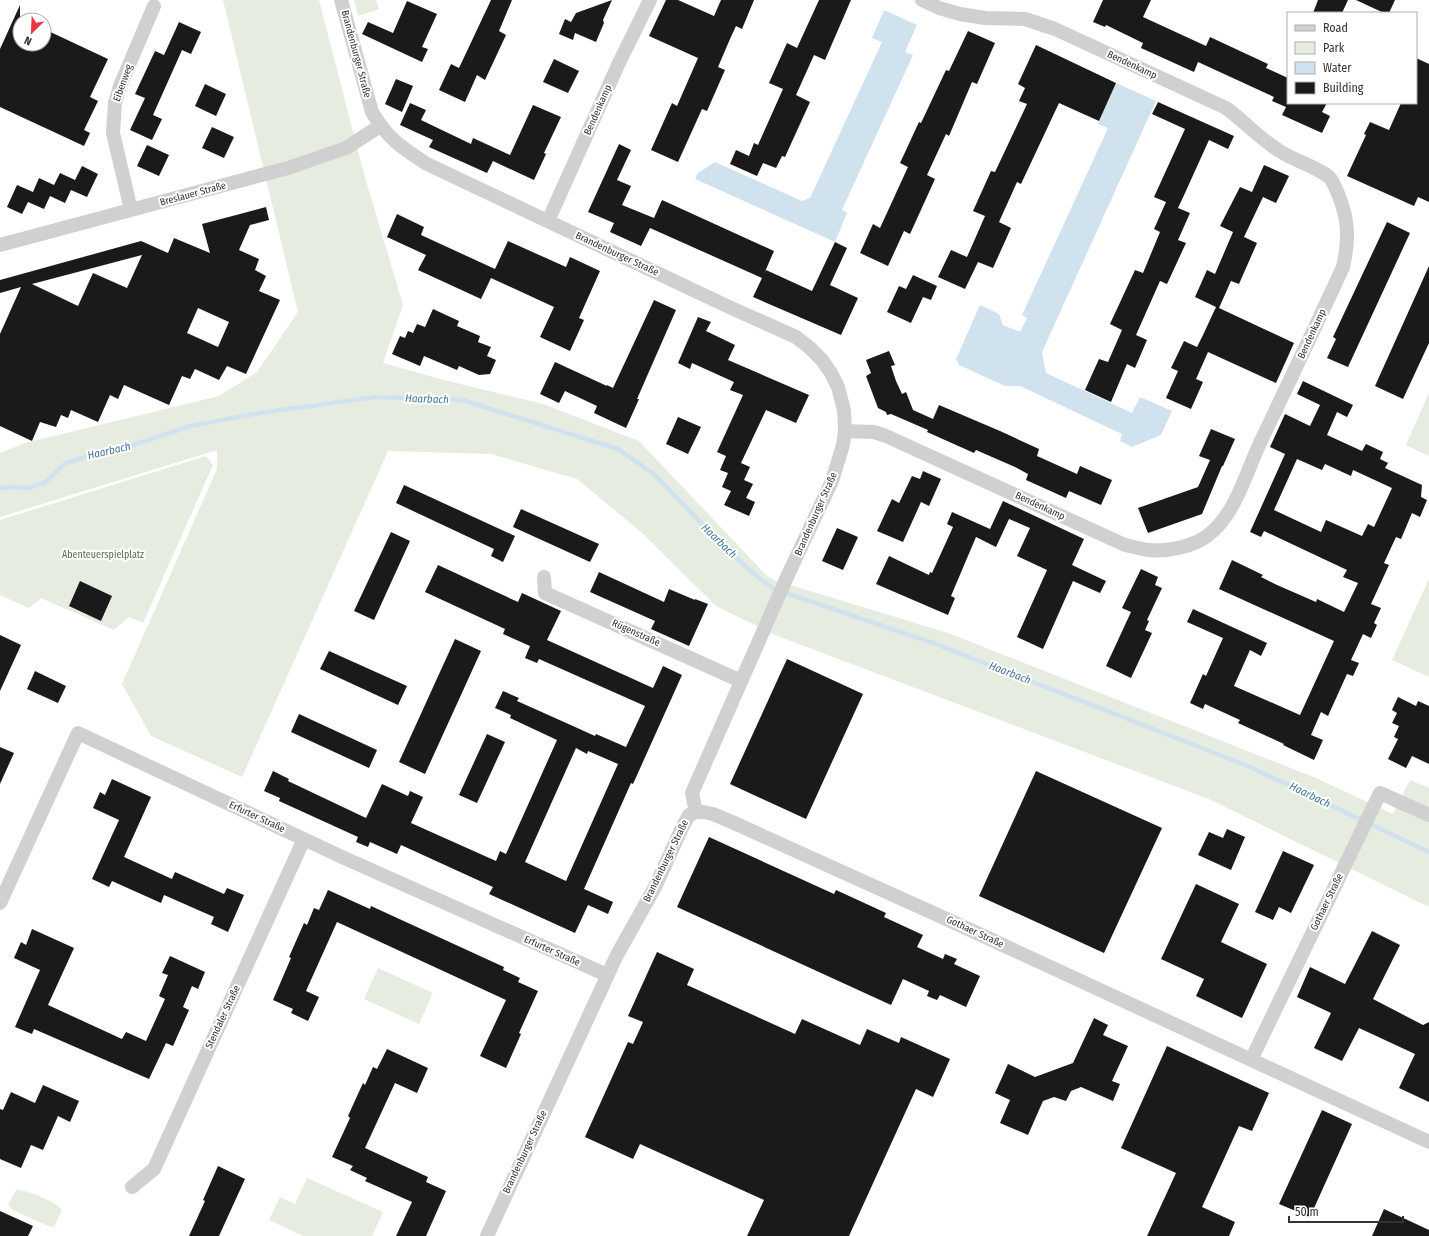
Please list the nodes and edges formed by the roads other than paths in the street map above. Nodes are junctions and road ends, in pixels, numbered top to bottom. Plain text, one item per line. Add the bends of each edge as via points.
1 (341, 0) edge
2 (650, 0) edge
3 (922, 0) edge
4 (154, 6) dead end
5 (380, 126) junction
6 (131, 210) junction
7 (548, 221) junction
8 (0, 245) edge
9 (845, 431) junction
10 (544, 577) dead end
11 (741, 681) junction
12 (696, 812) junction
13 (1429, 815) edge
14 (304, 839) junction
15 (0, 903) edge
16 (607, 975) junction
17 (1250, 1060) junction
18 (1429, 1142) edge
19 (132, 1187) dead end
20 (487, 1236) edge

1 - 5 street, Brandenburger Straße via 372,112
2 - 7 street, Bendenkamp
3 - 9 street, Bendenkamp via 960,14 984,18 1025,19 1055,29 1226,108 1268,144 1329,178 1345,211 1347,248 1343,267 1235,501 1221,524 1206,537 1190,544 1149,550 1125,545 886,436 874,432
4 - 6 street, Eibenweg via 114,103 113,133
5 - 6 street, Breslauer Straße via 346,148 288,168
5 - 7 street, Brandenburger Straße via 397,144 427,164
6 - 8 street, Breslauer Straße
7 - 9 street, Brandenburger Straße via 796,337 822,360 831,373 844,410
9 - 11 street, Brandenburger Straße via 844,445 832,481
10 - 11 street, Rügenstraße via 546,592
11 - 12 street, Brandenburger Straße via 692,793
12 - 16 street, Brandenburger Straße via 689,816 682,828 655,887
12 - 17 street, Gothaer Straße via 713,814 732,822
13 - 17 street, Gothaer Straße via 1380,793
14 - 15 street, Erfurter Straße via 78,733
14 - 16 street, Erfurter Straße
14 - 19 street, Stendaler Straße via 154,1169
16 - 20 street, Brandenburger Straße
17 - 18 street, Gothaer Straße

